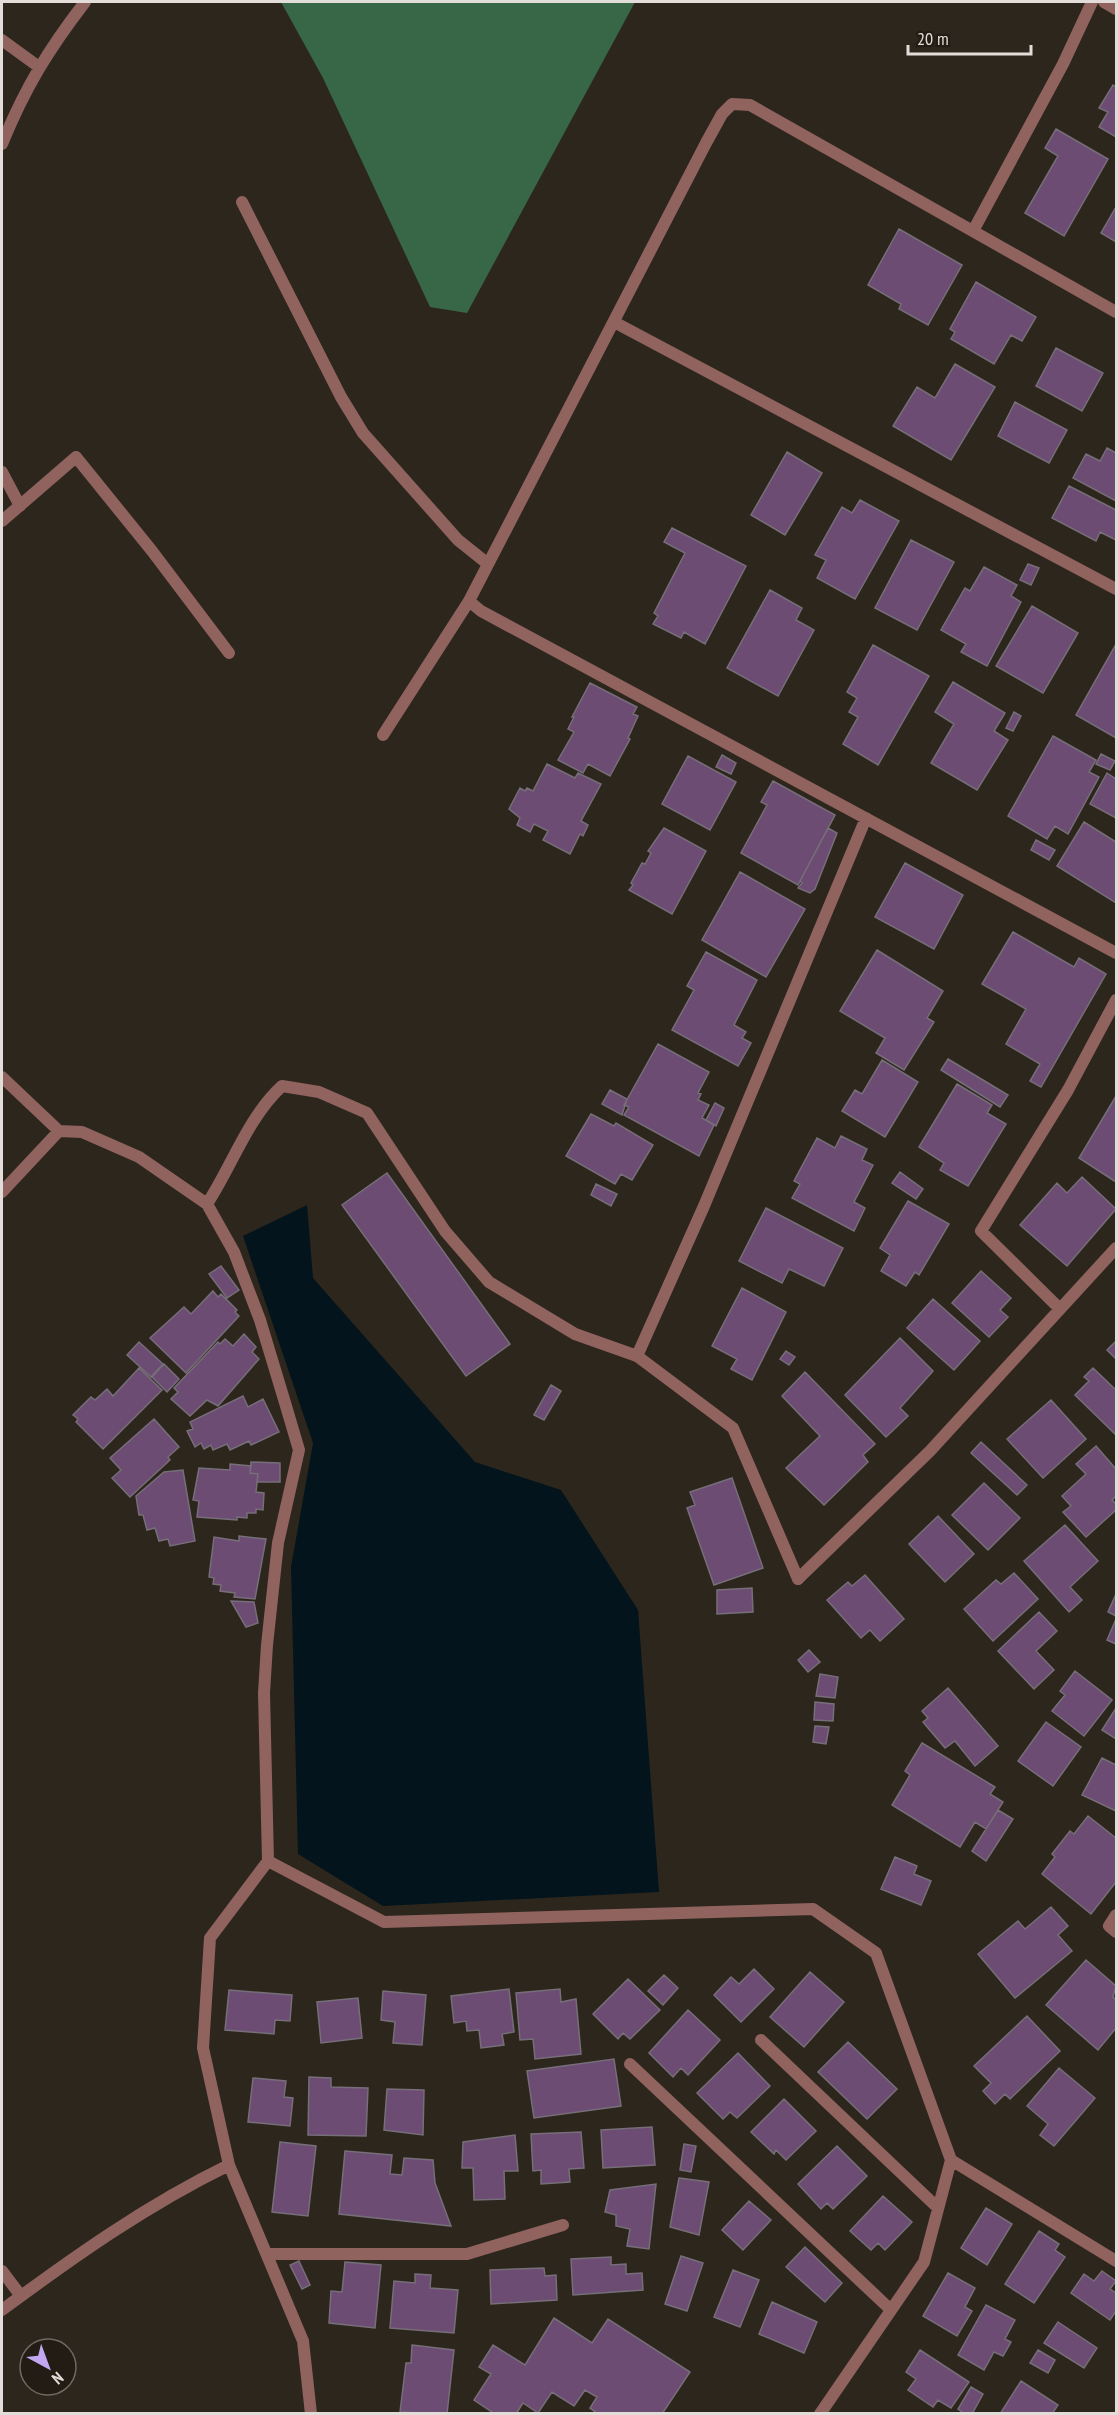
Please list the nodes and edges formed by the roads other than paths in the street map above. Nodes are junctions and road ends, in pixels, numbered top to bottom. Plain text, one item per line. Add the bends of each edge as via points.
1 (85, 2) edge
2 (1092, 2) edge
3 (1104, 2) edge
4 (1116, 9) edge
5 (2, 39) edge
6 (39, 67) junction
7 (2, 144) edge
8 (242, 202) dead end
9 (973, 231) junction
10 (1116, 312) edge
11 (614, 322) junction
12 (2, 472) edge
13 (20, 506) junction
14 (2, 521) edge
15 (489, 564) junction
16 (1116, 589) edge
17 (469, 602) junction
18 (229, 652) dead end
19 (383, 735) dead end
20 (866, 818) junction
21 (1116, 953) edge
22 (1116, 1000) edge
23 (2, 1077) edge
24 (59, 1131) junction
25 (2, 1192) edge
26 (207, 1204) junction
27 (1116, 1248) edge
28 (1059, 1308) junction
29 (637, 1356) junction
30 (268, 1861) junction
31 (1116, 1915) edge
32 (1116, 1932) edge
33 (761, 2040) dead end
34 (630, 2064) dead end
35 (951, 2160) junction
36 (229, 2165) junction
37 (938, 2208) junction
38 (563, 2225) dead end
39 (268, 2254) junction
40 (1116, 2262) edge
41 (2, 2271) edge
42 (21, 2296) junction
43 (2, 2310) edge
44 (891, 2310) junction
45 (311, 2414) edge
46 (820, 2414) edge

1 - 6 street
2 - 9 street
3 - 4 street
5 - 6 street
6 - 7 street
8 - 15 street via 363,433 458,540
9 - 10 street
9 - 11 street via 750,105 732,104 711,133
11 - 15 street
11 - 16 street
12 - 13 street
13 - 14 street
13 - 18 street via 76,458
15 - 17 street
17 - 19 street
17 - 20 street
20 - 21 street
20 - 29 street
22 - 28 street via 1068,1090 981,1231
23 - 24 street
24 - 25 street
24 - 26 street via 82,1132 139,1157
26 - 29 street via 266,1101 282,1086 319,1092 367,1113 445,1231 489,1282 575,1334
26 - 30 street via 234,1252 260,1320 298,1450 278,1543 267,1645 264,1693
27 - 28 street
28 - 29 street via 930,1451 798,1579 733,1428
30 - 35 street via 384,1922 813,1909 876,1953
30 - 36 street via 210,1938 203,2048
31 - 32 street via 1109,1926
33 - 37 street
34 - 44 street
35 - 37 street
35 - 40 street
36 - 39 street
36 - 42 street via 123,2223
37 - 44 street via 924,2262
38 - 39 street via 467,2254
39 - 45 street via 303,2341
41 - 42 street
42 - 43 street
44 - 46 street

